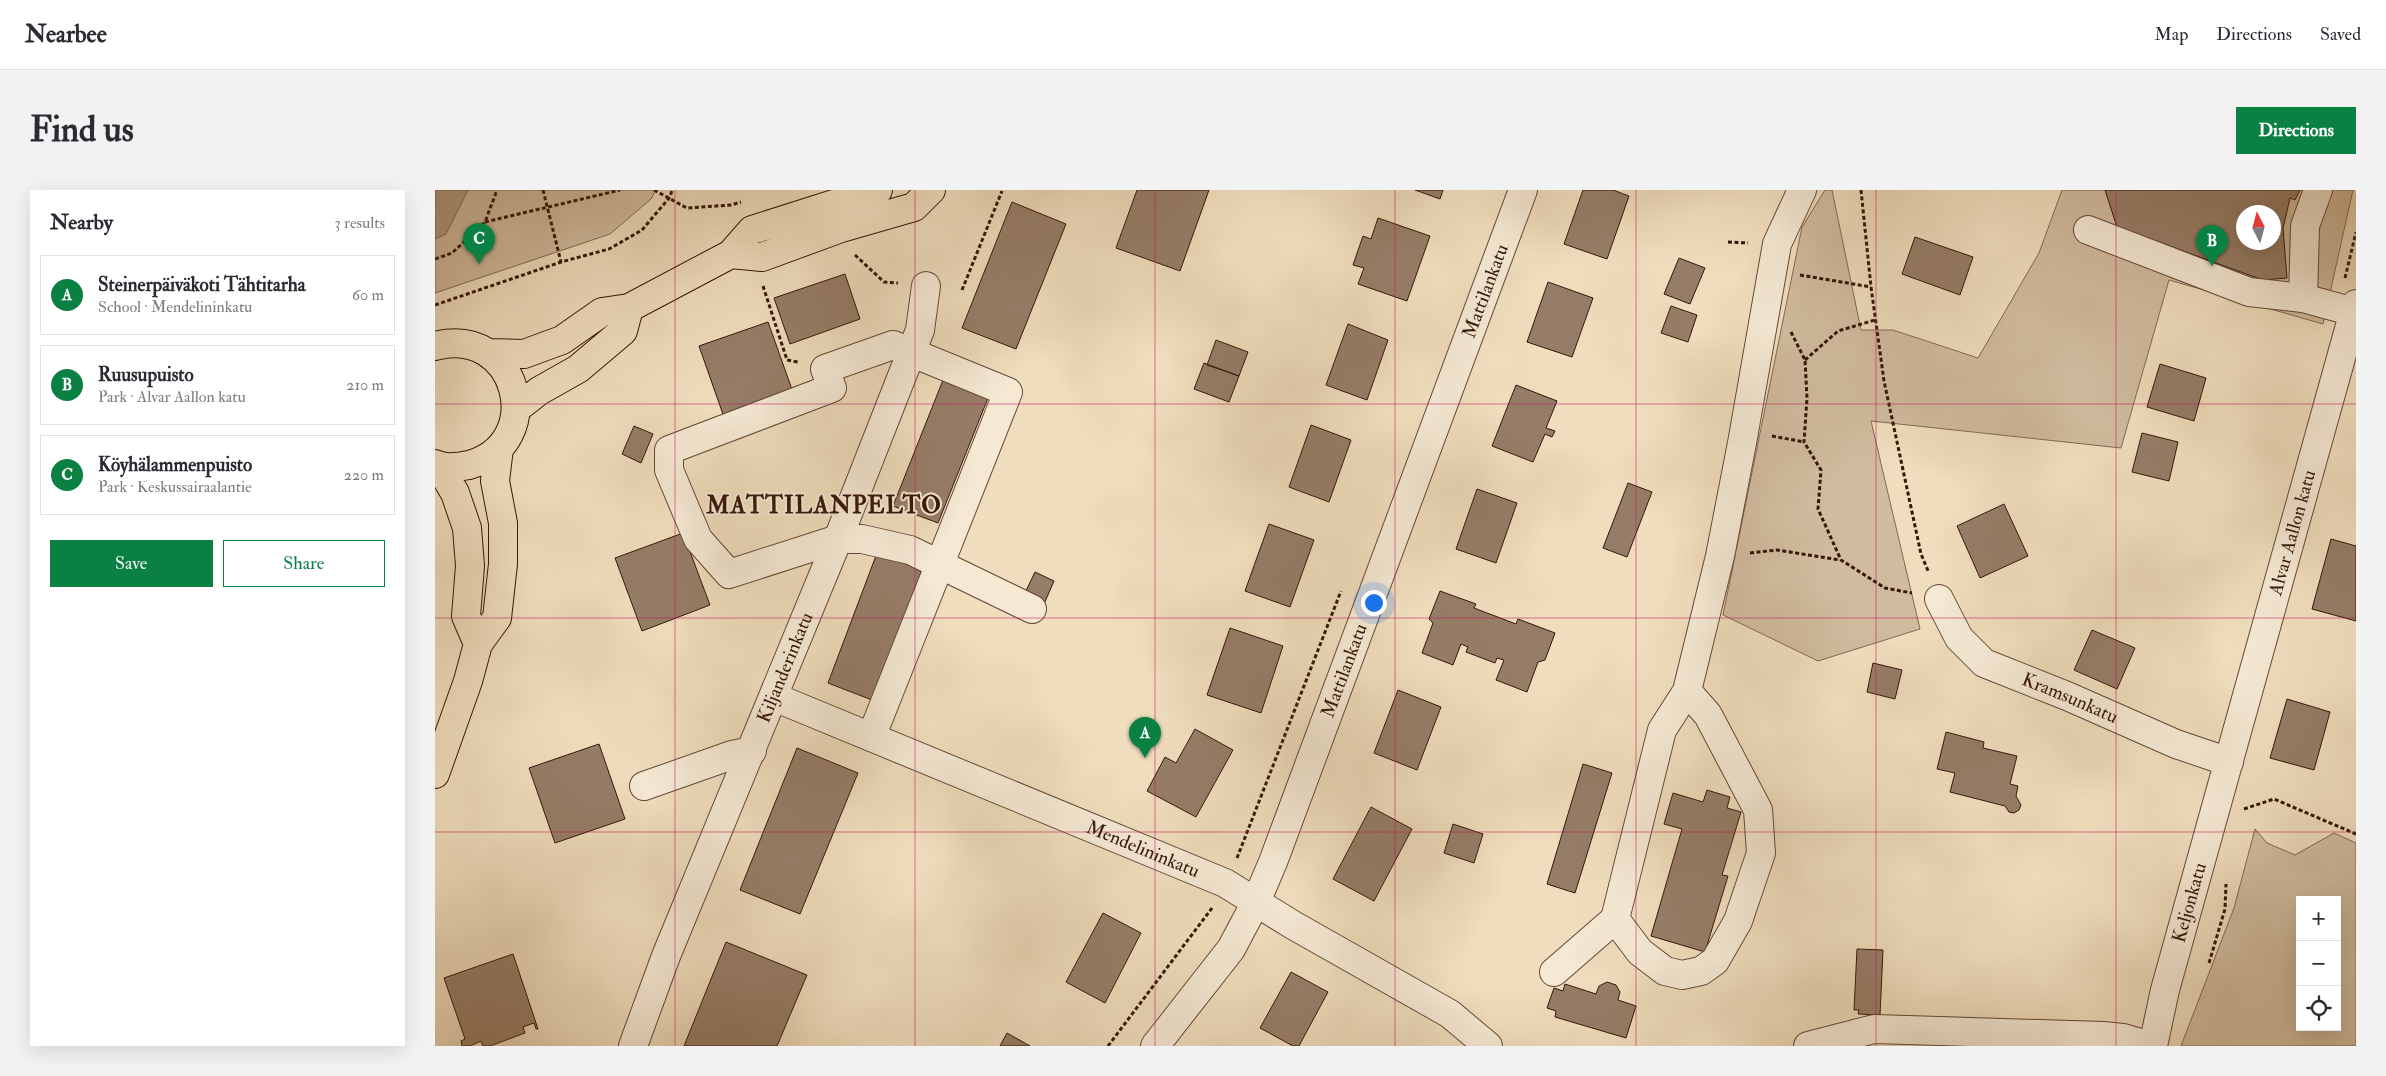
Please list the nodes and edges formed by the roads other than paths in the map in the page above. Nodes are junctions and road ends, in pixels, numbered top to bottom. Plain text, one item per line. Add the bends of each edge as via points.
1 (878, 190) edge
2 (931, 190) edge
3 (1523, 190) edge
4 (1802, 190) edge
5 (2318, 190) edge
6 (2088, 230) dead end
7 (731, 254) junction
8 (926, 286) dead end
9 (2303, 298) junction
10 (629, 308) junction
11 (2355, 308) edge
12 (435, 346) edge
13 (489, 353) junction
14 (910, 353) junction
15 (516, 409) junction
16 (499, 448) junction
17 (437, 465) edge
18 (838, 539) junction
19 (940, 564) junction
20 (1939, 599) road end
21 (1032, 608) dead end
22 (479, 644) junction
23 (1687, 691) junction
24 (774, 696) junction
25 (871, 737) junction
26 (752, 750) junction
27 (2229, 762) junction
28 (435, 774) edge
29 (644, 786) dead end
30 (1256, 902) junction
31 (1615, 920) junction
32 (1554, 972) dead end
33 (633, 1046) edge
34 (1155, 1046) edge
35 (1487, 1046) edge
36 (1808, 1046) edge
37 (2151, 1046) edge

1 - 7 main road via 752,230
2 - 7 main road via 914,207 841,228 762,257
3 - 30 street, Mattilankatu
4 - 23 street via 1777,244 1720,556
5 - 9 street via 2305,226
6 - 9 street via 2249,292
7 - 10 main road
8 - 14 street, Kiljanderinkatu via 920,330
9 - 11 street
10 - 13 main road via 602,312 562,340 525,354
10 - 15 main road via 623,332 578,369 539,391
11 - 27 street, Alvar Aallon katu
12 - 13 main road via 469,344
13 - 15 main road via 504,368 514,388
14 - 18 street, Kiljanderinkatu
14 - 18 street via 893,346 825,369 831,388 669,450 669,470 698,539 729,574
14 - 19 street via 1008,392
15 - 16 main road via 511,430
16 - 17 main road via 481,461 460,467
16 - 22 main road via 495,481 503,523 503,564 497,618
17 - 22 main road via 455,493 467,528 466,616
18 - 19 street via 862,539 910,550
18 - 24 street, Kiljanderinkatu
19 - 21 street
19 - 25 street
20 - 27 street, Kramsunkatu via 1959,638 1984,663 2176,744
22 - 28 main road
23 - 31 street via 1662,730
23 - 31 street via 1709,715 1758,810 1761,853 1739,921 1715,961 1701,971 1682,975 1665,971 1640,952
24 - 25 street, Mendelininkatu
24 - 26 street, Kiljanderinkatu
25 - 30 street, Mendelininkatu via 1225,884
26 - 29 street via 732,754
26 - 33 street, Kiljanderinkatu via 666,956
27 - 37 street, Keljonkatu
30 - 34 street, Mattilankatu via 1231,949
30 - 35 street, Mendelininkatu via 1450,1014
31 - 32 street
36 - 37 street via 1874,1028 2103,1036

